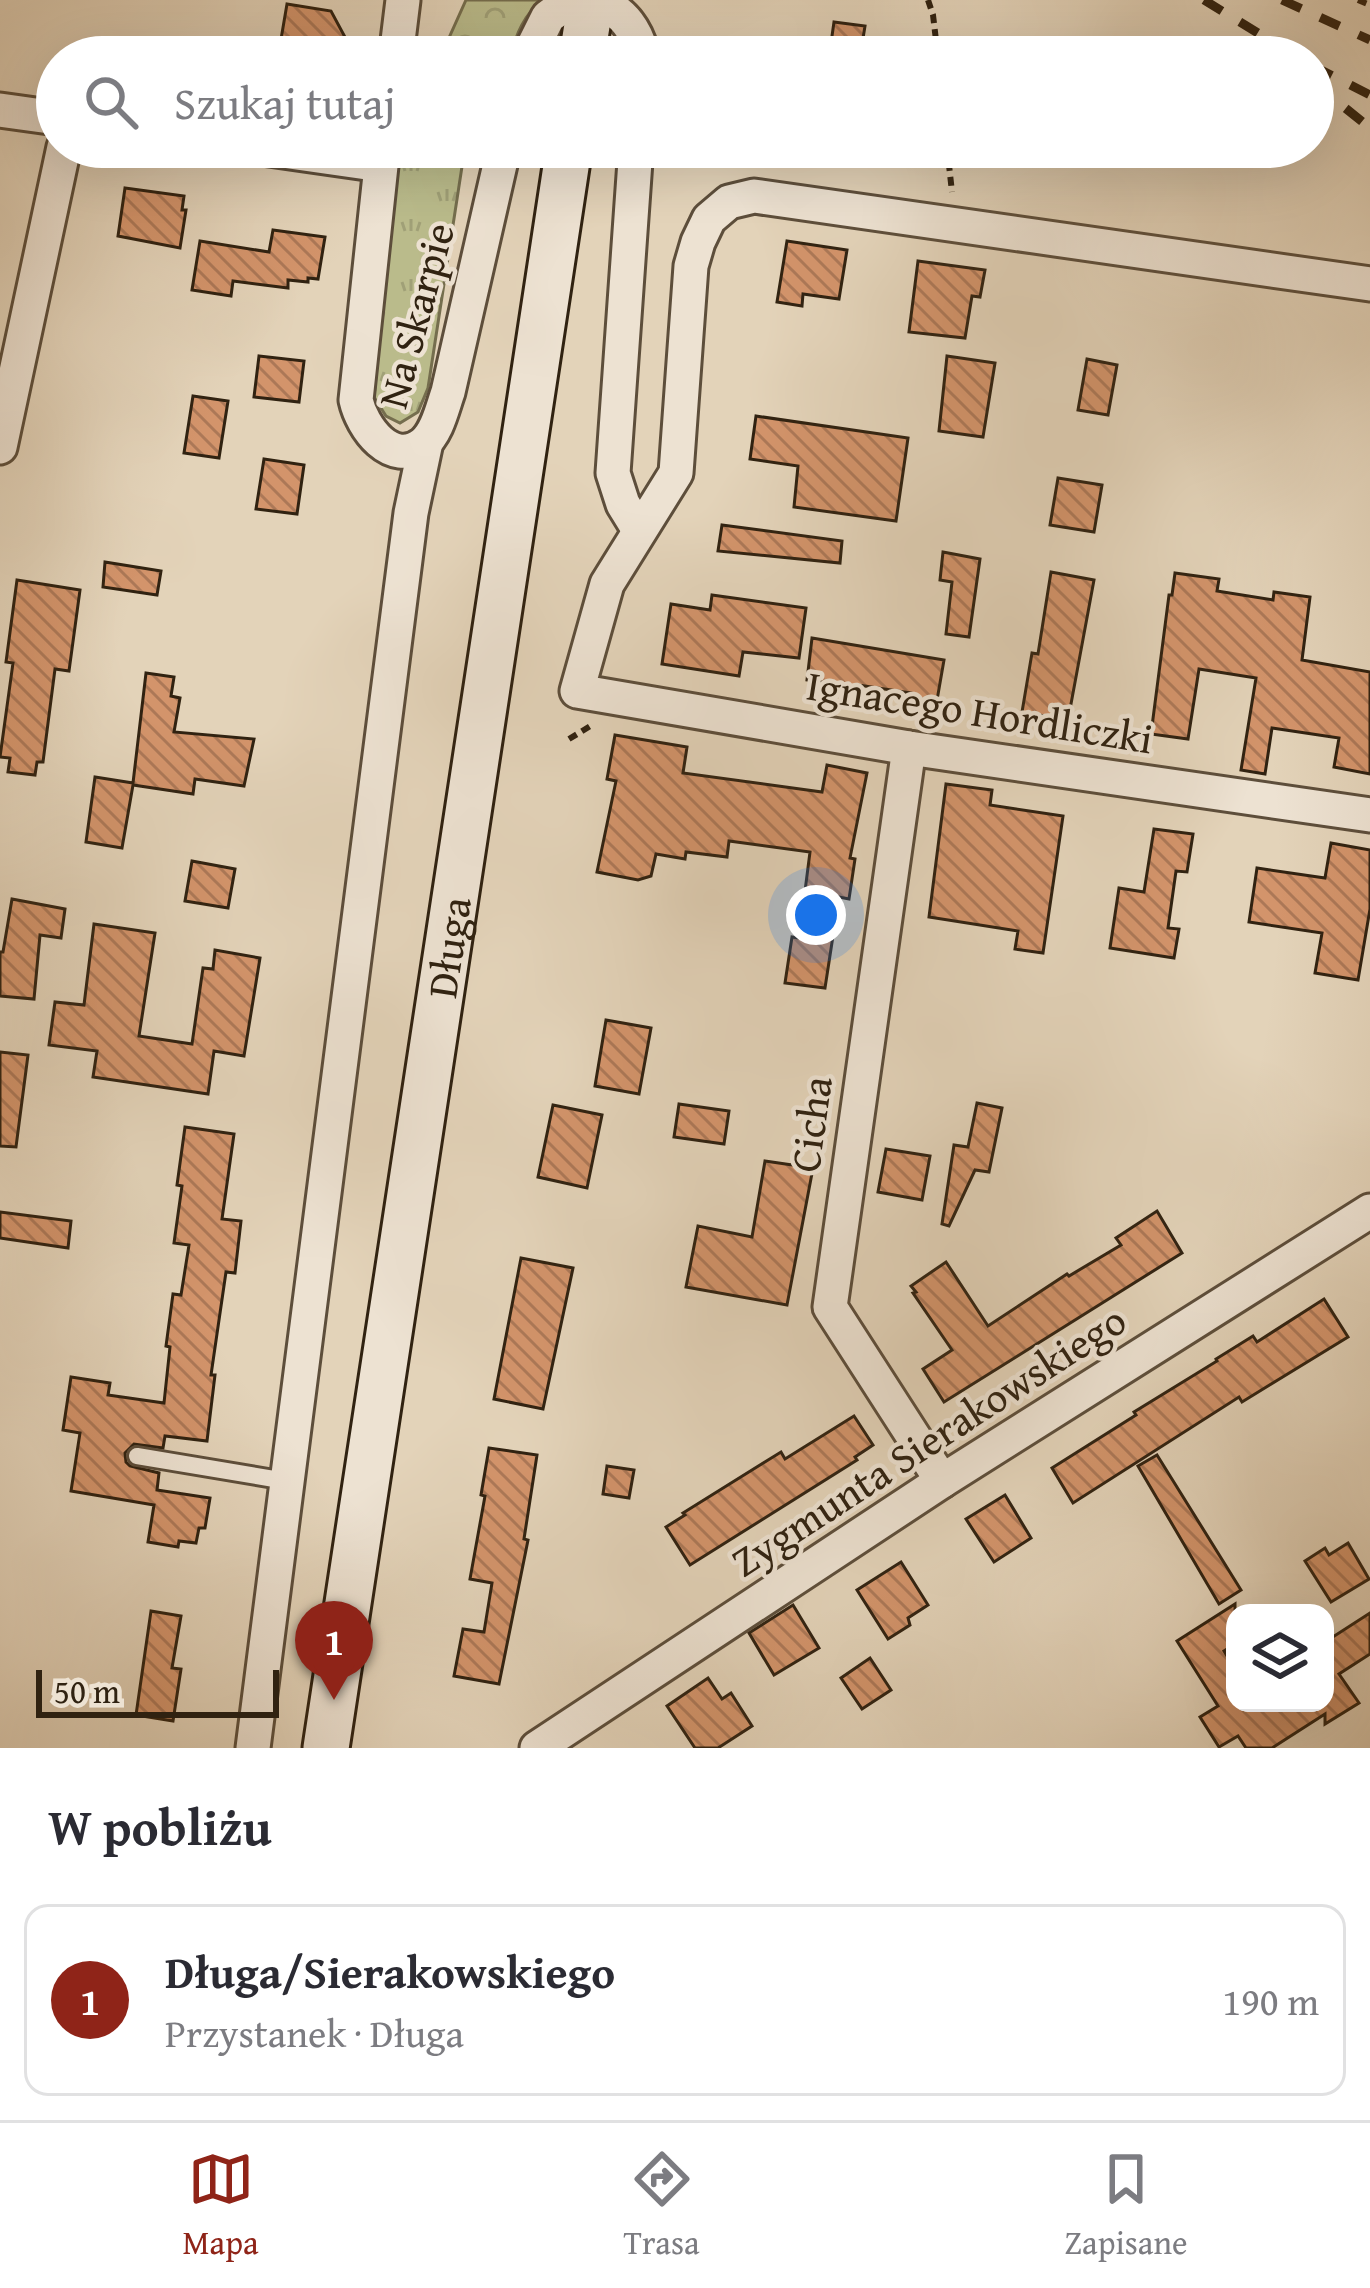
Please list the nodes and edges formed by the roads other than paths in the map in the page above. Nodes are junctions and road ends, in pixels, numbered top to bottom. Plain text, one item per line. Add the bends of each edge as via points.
1 (404, 0) edge
2 (591, 2) edge
3 (398, 36) edge
4 (538, 36) edge
5 (585, 36) edge
6 (636, 36) edge
7 (0, 110) edge
8 (36, 115) edge
9 (60, 168) edge
10 (381, 168) edge
11 (499, 168) edge
12 (566, 168) edge
13 (635, 168) edge
14 (1370, 284) edge
15 (427, 442) junction
16 (0, 447) edge
17 (639, 530) junction
18 (909, 748) junction
19 (1370, 814) edge
20 (1370, 1211) edge
21 (137, 1456) dead end
22 (286, 1481) junction
23 (942, 1481) junction
24 (254, 1748) edge
25 (326, 1748) edge
26 (537, 1748) edge

1 - 3 street
2 - 4 street via 559,7
2 - 5 main road
2 - 6 street via 610,8
7 - 8 street
9 - 16 street
10 - 15 street, Na Skarpie via 356,400 369,432 390,448
11 - 15 street, Na Skarpie via 448,392
12 - 25 main road, Długa
13 - 17 street via 613,473
14 - 17 street via 754,196 729,202 709,219 691,266 676,473
15 - 22 street via 411,513
17 - 18 street, Ignacego Hordliczki via 607,584 578,691
18 - 19 street, Ignacego Hordliczki
18 - 23 street, Cicha via 830,1307
20 - 23 street, Zygmunta Sierakowskiego
21 - 22 lane
22 - 24 street
23 - 26 street, Zygmunta Sierakowskiego

